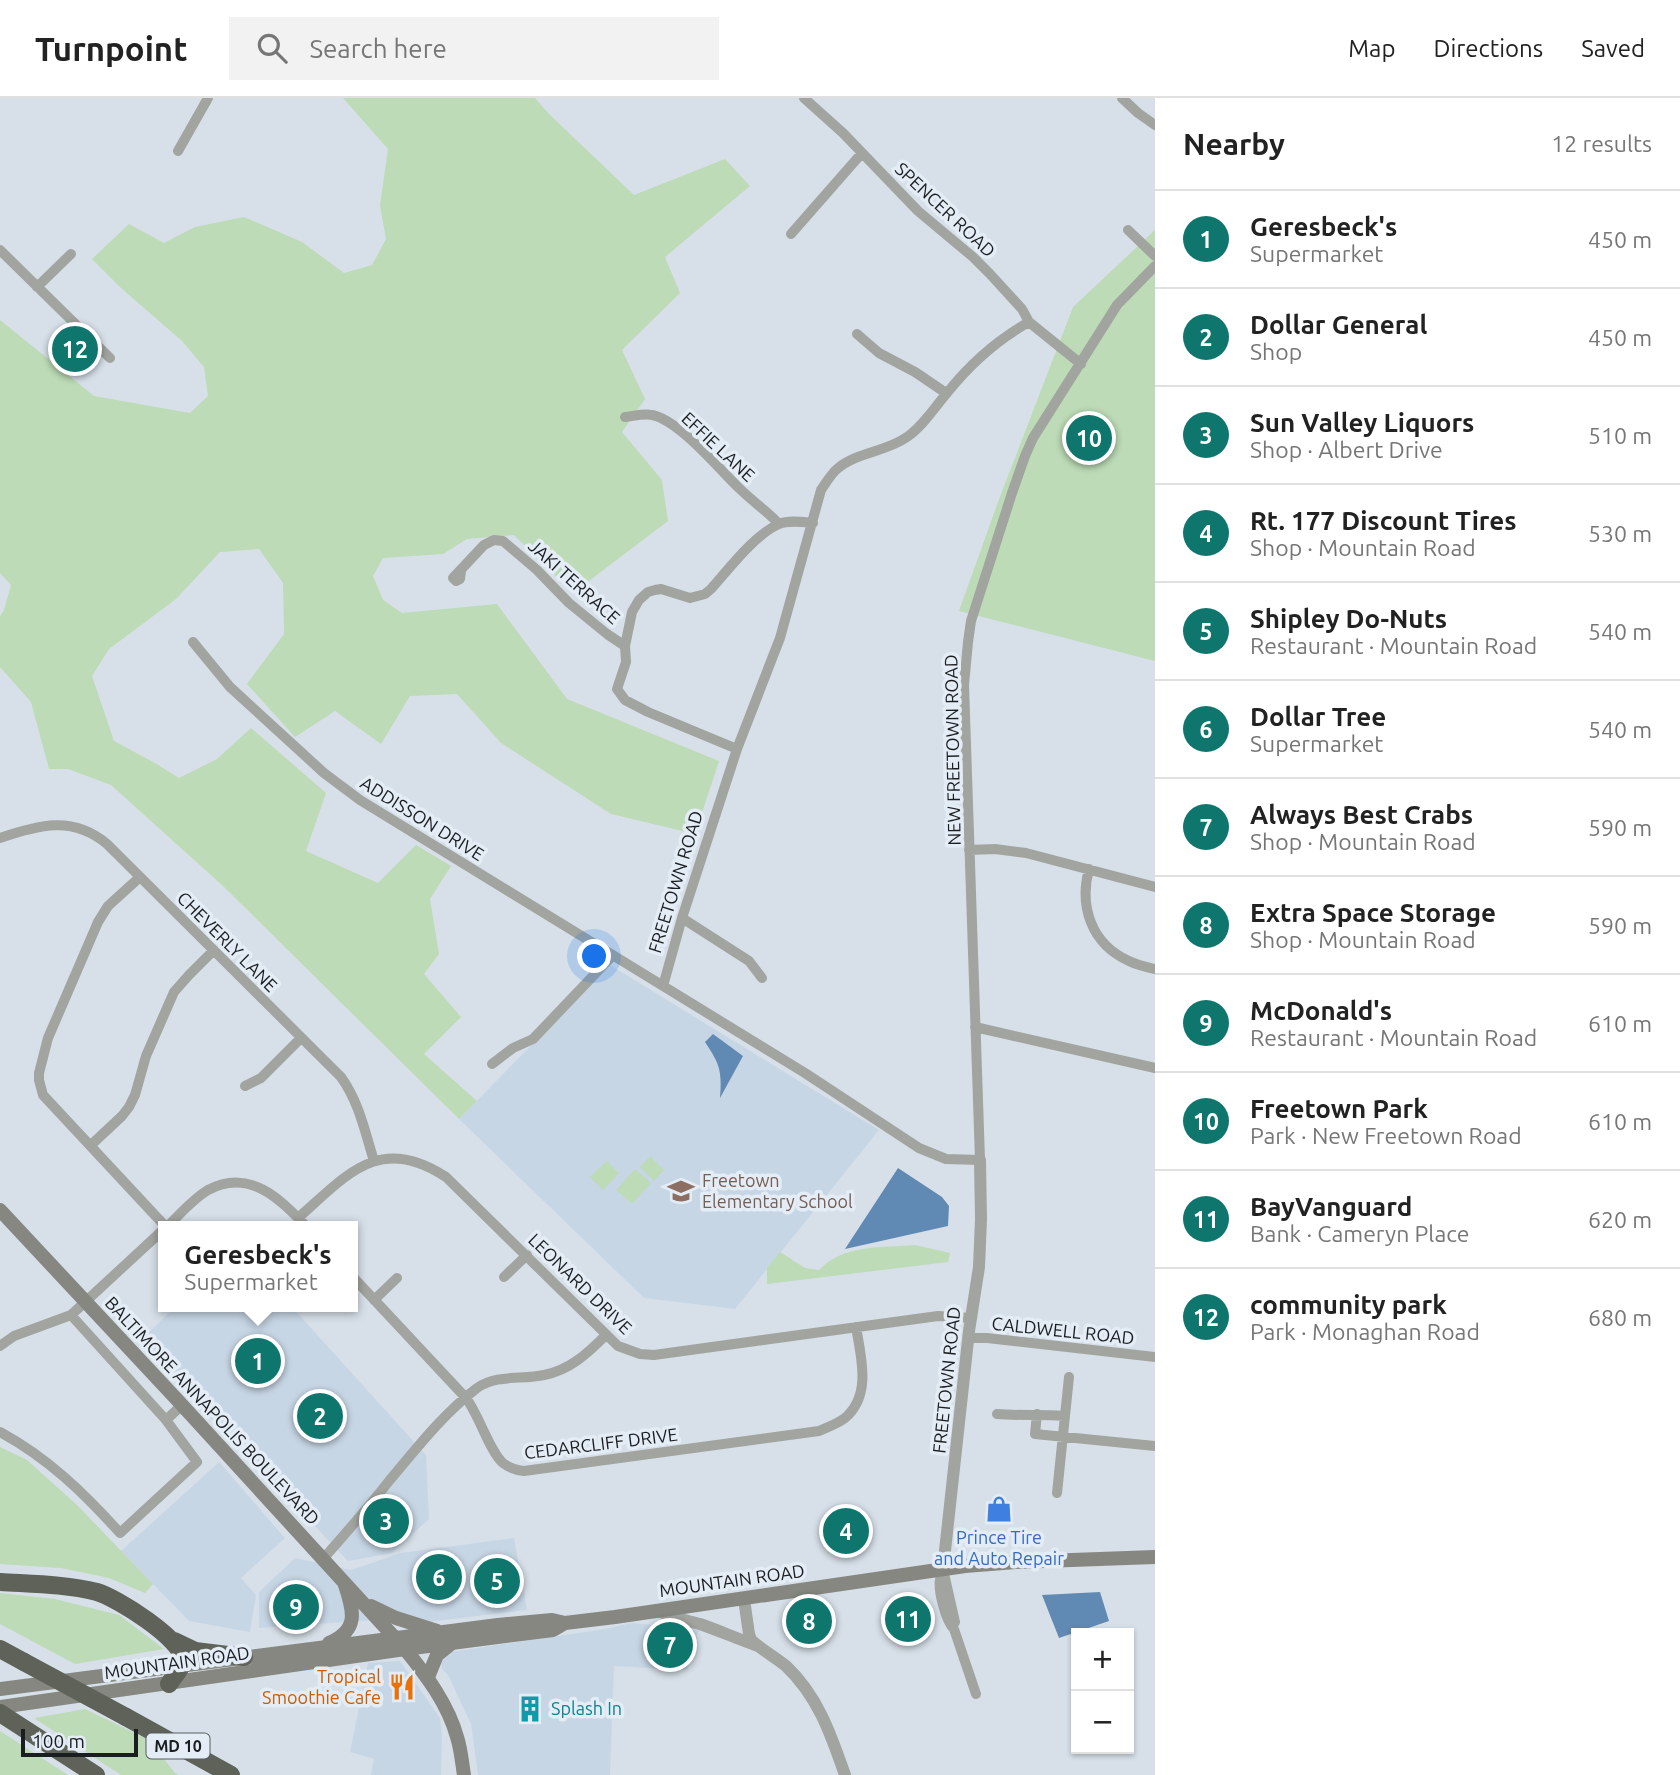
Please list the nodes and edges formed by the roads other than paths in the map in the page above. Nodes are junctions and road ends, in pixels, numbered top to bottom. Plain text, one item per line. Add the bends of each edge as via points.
1 (208, 98) edge
2 (804, 98) edge
3 (1122, 98) edge
4 (1155, 125) edge
5 (178, 150) dead end
6 (862, 153) junction
7 (1128, 230) dead end
8 (790, 234) dead end
9 (0, 250) edge
10 (71, 254) dead end
11 (1155, 256) edge
12 (1155, 266) edge
13 (37, 287) junction
14 (1028, 322) junction
15 (857, 334) dead end
16 (110, 358) dead end
17 (1081, 364) junction
18 (946, 393) junction
19 (625, 417) dead end
20 (813, 523) junction
21 (779, 524) junction
22 (461, 570) dead end
23 (193, 642) dead end
24 (625, 646) junction
25 (737, 749) junction
26 (0, 838) edge
27 (970, 850) junction
28 (1089, 869) junction
29 (140, 877) junction
30 (1155, 887) edge
31 (682, 918) junction
32 (213, 951) junction
33 (613, 955) junction
34 (1155, 969) edge
35 (762, 978) dead end
36 (663, 986) junction
37 (975, 1027) junction
38 (301, 1038) junction
39 (492, 1064) dead end
40 (1155, 1068) edge
41 (245, 1086) dead end
42 (91, 1145) junction
43 (980, 1160) junction
44 (374, 1161) junction
45 (0, 1210) edge
46 (298, 1218) junction
47 (159, 1221) edge
48 (172, 1221) edge
49 (301, 1221) edge
50 (158, 1234) edge
51 (527, 1255) junction
52 (397, 1278) dead end
53 (504, 1278) dead end
54 (358, 1283) edge
55 (374, 1300) junction
56 (85, 1301) junction
57 (71, 1315) junction
58 (971, 1318) junction
59 (856, 1327) junction
60 (606, 1335) junction
61 (968, 1338) junction
62 (0, 1346) edge
63 (1155, 1357) edge
64 (1069, 1377) dead end
65 (466, 1398) junction
66 (181, 1405) junction
67 (997, 1414) dead end
68 (1037, 1414) junction
69 (1065, 1416) junction
70 (166, 1420) junction
71 (0, 1432) edge
72 (1063, 1436) junction
73 (1155, 1446) edge
74 (1057, 1493) dead end
75 (1155, 1557) edge
76 (323, 1559) junction
77 (943, 1569) junction
78 (344, 1581) junction
79 (0, 1582) edge
80 (744, 1599) junction
81 (364, 1603) junction
82 (659, 1611) junction
83 (447, 1637) junction
84 (169, 1638) junction
85 (400, 1644) junction
86 (758, 1646) junction
87 (316, 1648) junction
88 (0, 1649) edge
89 (244, 1657) junction
90 (182, 1665) junction
91 (428, 1677) junction
92 (169, 1684) junction
93 (0, 1689) edge
94 (976, 1694) dead end
95 (0, 1707) edge
96 (0, 1713) edge
97 (96, 1775) edge
98 (231, 1775) edge
99 (464, 1775) edge
100 (845, 1775) edge

1 - 5 street
2 - 6 street, SPENCER ROAD
3 - 4 street
6 - 8 street
6 - 14 street, SPENCER ROAD via 918,211 990,274
7 - 11 street
9 - 13 street
10 - 13 street
12 - 17 street via 1117,305
13 - 16 street
14 - 17 street
14 - 18 street, FREETOWN ROAD via 981,355
15 - 18 street via 879,353
17 - 27 street, NEW FREETOWN ROAD via 1025,456 971,621 964,685
18 - 20 street, FREETOWN ROAD via 908,437 835,470 821,490
19 - 21 street, EFFIE LANE via 653,415 670,423
20 - 21 street
20 - 25 street, FREETOWN ROAD via 780,638
21 - 24 street via 751,545 705,594 690,598 661,589 643,596 632,612
22 - 24 street, JAKI TERRACE via 484,545 503,541 569,603
23 - 33 street, ADDISSON DRIVE via 230,687 324,773
24 - 25 street, JAKI TERRACE via 626,662 617,685 625,700
25 - 31 street, FREETOWN ROAD
26 - 29 street, CHEVERLY LANE via 57,824 88,831
27 - 28 street via 1026,853
27 - 37 street, NEW FREETOWN ROAD
28 - 30 street
28 - 34 street via 1087,914 1100,938 1116,954
29 - 32 street, CHEVERLY LANE
29 - 42 street via 103,913 51,1028 41,1063 43,1095
31 - 35 street via 749,961
31 - 36 street, FREETOWN ROAD
32 - 38 street, CHEVERLY LANE
32 - 42 street via 174,992 129,1107
33 - 36 street, ADDISSON DRIVE
33 - 39 street via 533,1039
36 - 43 street via 919,1148 946,1159
37 - 40 street
37 - 43 street, NEW FREETOWN ROAD
38 - 41 street via 261,1078
38 - 44 street, CHEVERLY LANE via 350,1090
42 - 47 street
43 - 58 street, FREETOWN ROAD via 979,1267
44 - 46 street, LEONARD DRIVE via 342,1178
44 - 51 street, LEONARD DRIVE via 405,1159 433,1168
45 - 56 main road, BALTIMORE ANNAPOLIS BOULEVARD
46 - 48 street via 264,1189 243,1183 209,1190
46 - 49 street
50 - 56 street
51 - 53 street
51 - 60 street, LEONARD DRIVE
52 - 55 street
54 - 55 street, CEDARCLIFF DRIVE
55 - 65 street, CEDARCLIFF DRIVE
56 - 57 street
56 - 66 main road, BALTIMORE ANNAPOLIS BOULEVARD
57 - 62 street via 14,1336
57 - 70 street
58 - 59 street, LEONARD DRIVE via 938,1316
58 - 61 street, FREETOWN ROAD
59 - 60 street, LEONARD DRIVE via 654,1355 628,1351
59 - 65 street, CEDARCLIFF DRIVE via 862,1388 844,1419 819,1431 524,1471 513,1469 497,1456
60 - 65 street via 564,1369 492,1381
61 - 63 street, CALDWELL ROAD
61 - 77 street, FREETOWN ROAD
64 - 69 street
65 - 76 street via 420,1443
66 - 70 street
66 - 76 main road, BALTIMORE ANNAPOLIS BOULEVARD
67 - 68 street
68 - 69 street
68 - 72 street via 1035,1434
69 - 72 street
70 - 71 street via 197,1462 120,1533 52,1466
72 - 73 street
72 - 74 street
75 - 77 main road, MOUNTAIN ROAD
76 - 78 main road, BALTIMORE ANNAPOLIS BOULEVARD
77 - 80 main road, MOUNTAIN ROAD
77 - 94 street via 954,1629
78 - 81 main road, BALTIMORE ANNAPOLIS BOULEVARD
78 - 87 main road via 352,1606 351,1627 341,1638
79 - 84 highway via 99,1592
80 - 82 main road, MOUNTAIN ROAD
80 - 86 street via 749,1634
81 - 83 main road
81 - 85 main road, BALTIMORE ANNAPOLIS BOULEVARD
82 - 83 main road, MOUNTAIN ROAD via 565,1623 552,1620
82 - 86 street
83 - 85 main road, MOUNTAIN ROAD
83 - 91 main road
84 - 89 highway via 195,1651
84 - 90 highway via 181,1653
85 - 87 main road, MOUNTAIN ROAD
85 - 91 main road, BALTIMORE ANNAPOLIS BOULEVARD
85 - 92 main road, MOUNTAIN ROAD
86 - 100 street via 806,1688
87 - 89 main road, MOUNTAIN ROAD
88 - 98 highway, MD 10, bridge
89 - 90 main road, MOUNTAIN ROAD
90 - 92 highway
90 - 93 main road, MOUNTAIN ROAD
91 - 99 main road, BALTIMORE ANNAPOLIS BOULEVARD via 451,1720
92 - 95 main road, MOUNTAIN ROAD
96 - 97 highway

